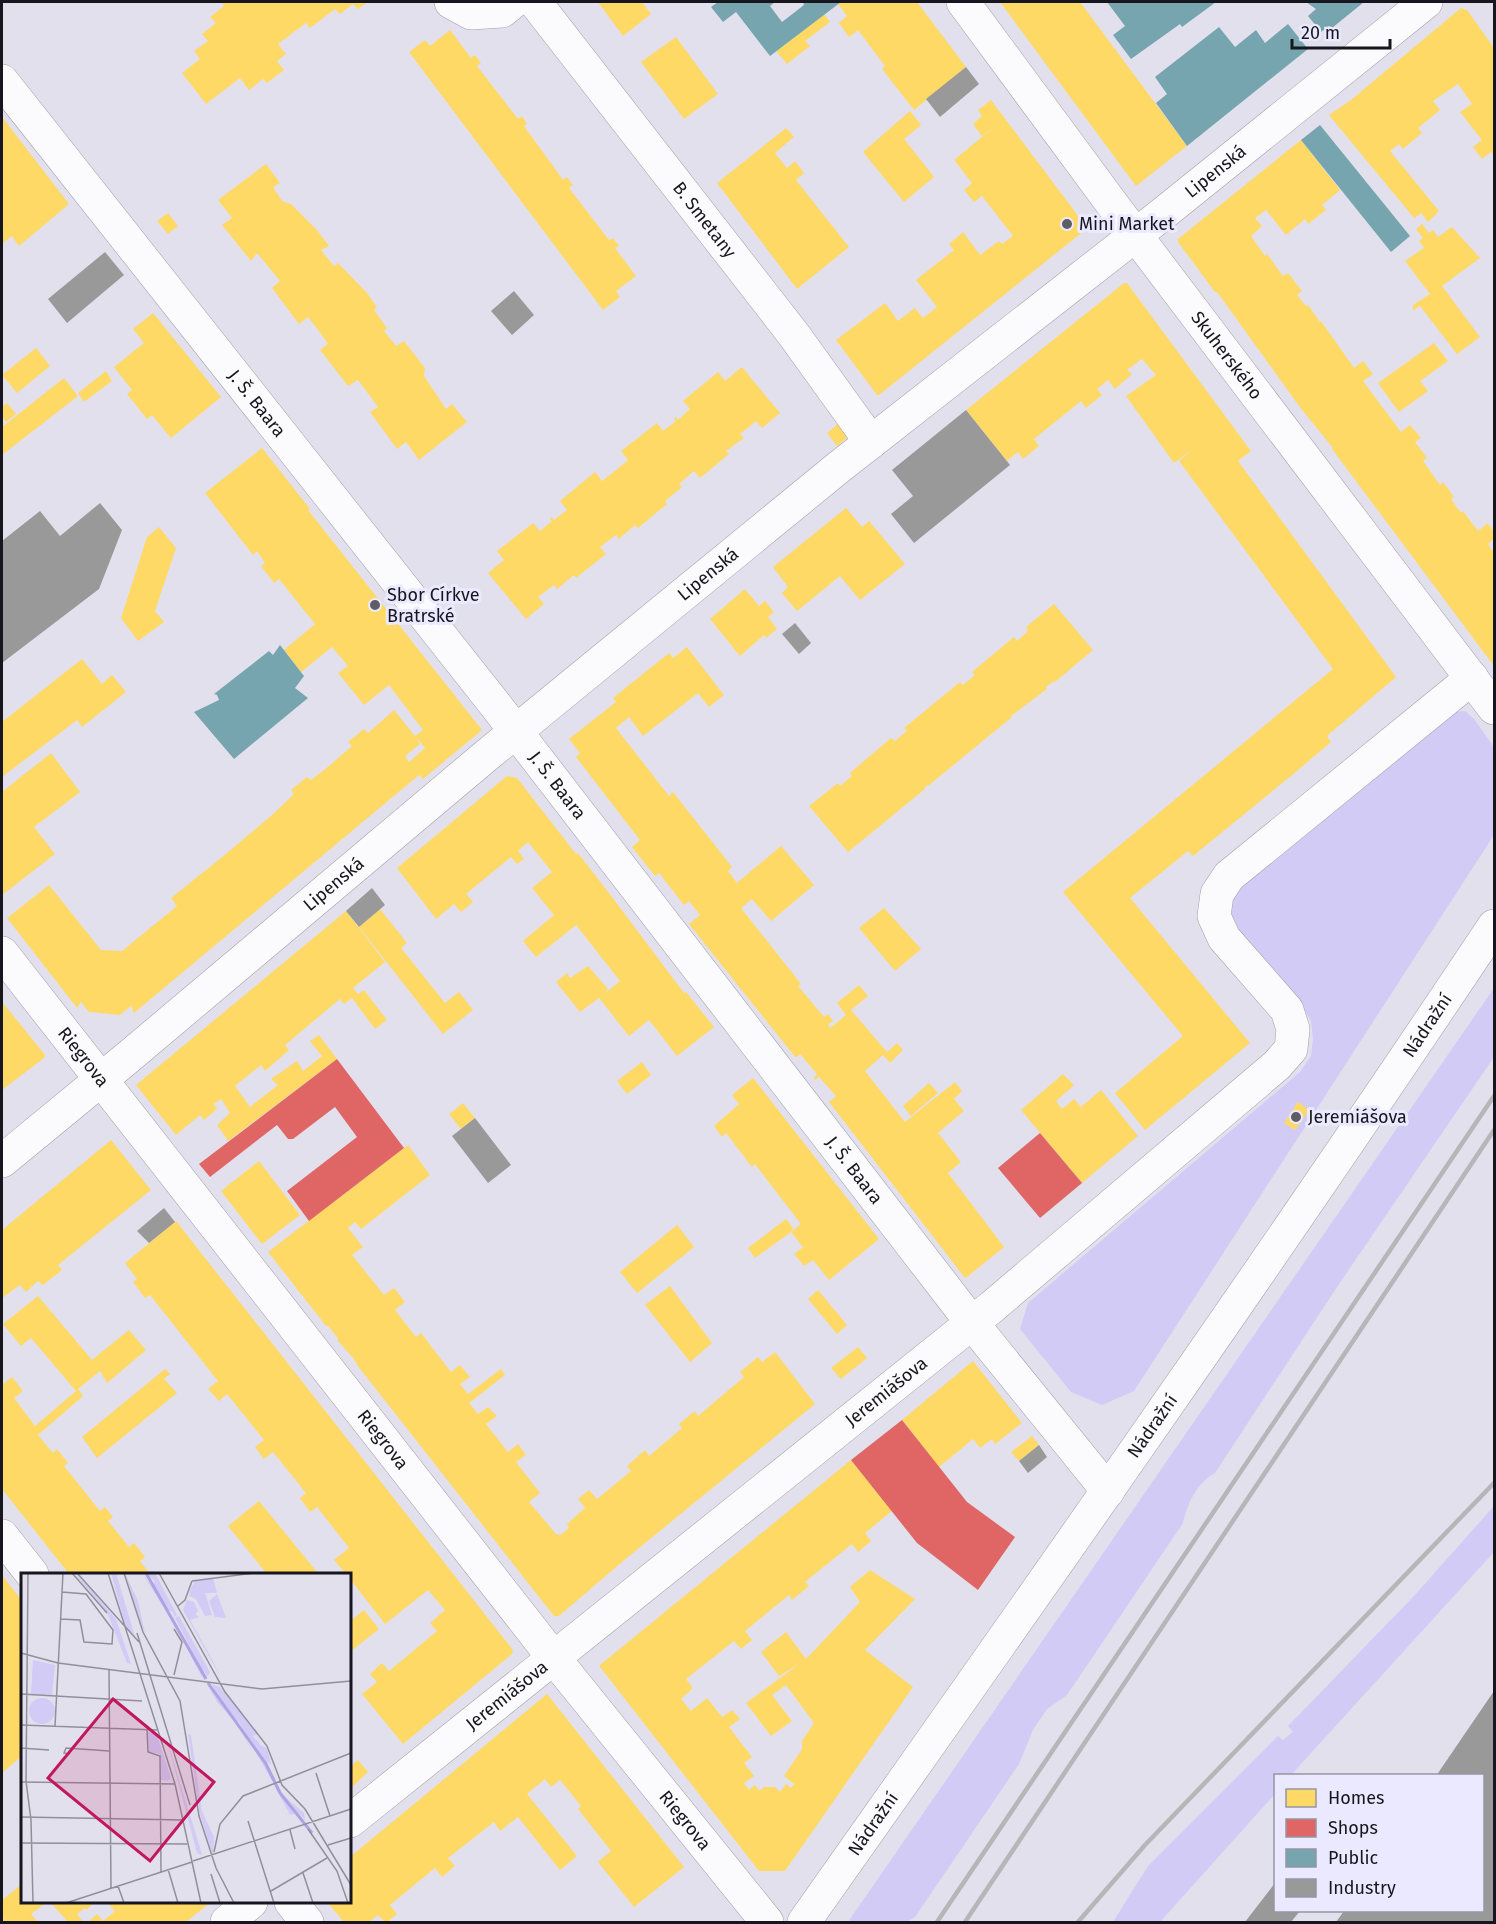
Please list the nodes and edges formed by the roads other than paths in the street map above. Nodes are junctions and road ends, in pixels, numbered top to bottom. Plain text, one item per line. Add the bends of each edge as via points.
1 (451, 2) edge
2 (513, 2) edge
3 (535, 2) edge
4 (963, 2) edge
5 (1426, 2) edge
6 (2, 81) edge
7 (1136, 235) junction
8 (871, 442) junction
9 (1472, 678) junction
10 (1494, 708) edge
11 (516, 731) junction
12 (1494, 926) edge
13 (2, 953) edge
14 (101, 1079) junction
15 (2, 1161) edge
16 (972, 1323) junction
17 (1108, 1491) junction
18 (2, 1536) edge
19 (30, 1573) edge
20 (553, 1657) junction
21 (351, 1820) edge
22 (250, 1903) edge
23 (292, 1903) edge
24 (227, 1923) edge
25 (307, 1923) edge
26 (767, 1923) edge
27 (804, 1923) edge

1 - 2 street via 471,13 502,11
3 - 8 street, B. Smetany via 794,335
4 - 7 street, Skuherského
5 - 7 street, Lipenská
6 - 11 street, J. Š. Baara
7 - 8 street, Lipenská
7 - 9 street, Skuherského
8 - 11 street, Lipenská
9 - 10 street, Skuherského
9 - 16 street, Jeremiášova via 1229,876 1217,894 1214,916 1224,938 1287,1010 1293,1029 1291,1048 1277,1065
11 - 14 street, Lipenská
11 - 16 street, J. Š. Baara
12 - 17 street, Nádražní
13 - 14 street, Riegrova
14 - 15 street, Lipenská
14 - 20 street, Riegrova
16 - 17 street, J. Š. Baara
16 - 20 street, Jeremiášova
17 - 27 street, Nádražní
18 - 19 street
20 - 21 street, Jeremiášova
20 - 26 street, Riegrova
22 - 24 street
23 - 25 street

